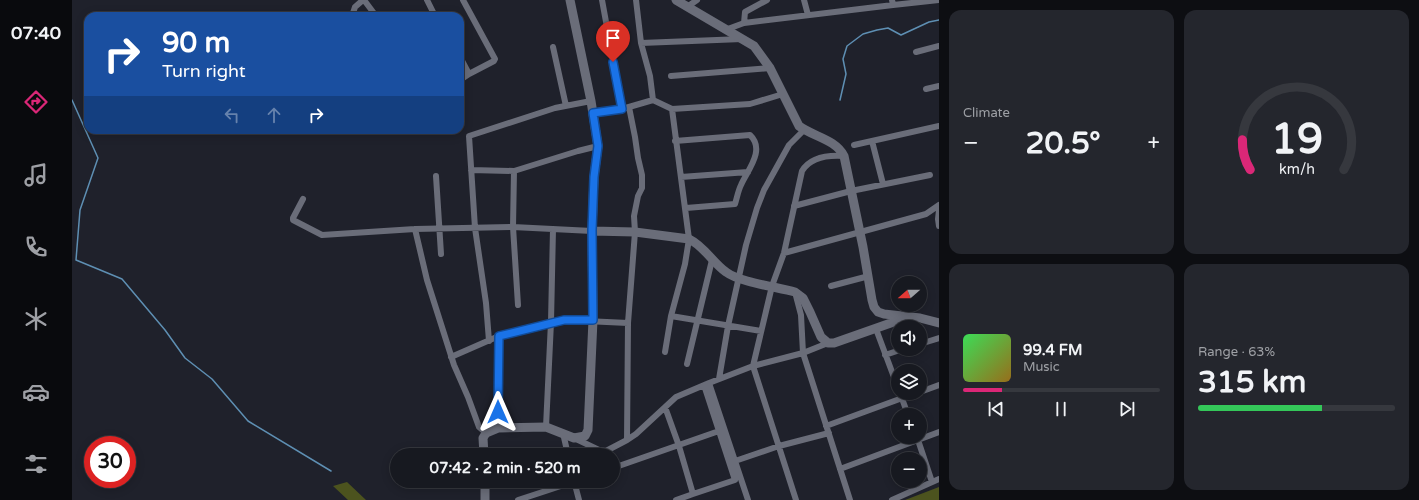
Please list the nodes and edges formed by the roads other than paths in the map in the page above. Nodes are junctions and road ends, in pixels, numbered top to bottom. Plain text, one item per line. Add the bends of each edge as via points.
1 (364, 0) edge
2 (463, 0) edge
3 (570, 0) edge
4 (602, 0) edge
5 (636, 0) edge
6 (676, 0) edge
7 (697, 0) edge
8 (767, 0) edge
9 (804, 0) edge
10 (939, 0) edge
11 (429, 1) edge
12 (892, 3) edge
13 (687, 7) junction
14 (353, 12) edge
15 (373, 12) edge
16 (433, 12) edge
17 (808, 15) junction
18 (744, 23) junction
19 (725, 30) junction
20 (744, 39) junction
21 (642, 44) junction
22 (939, 46) edge
23 (553, 47) dead end
24 (916, 52) dead end
25 (464, 65) edge
26 (770, 68) junction
27 (469, 74) junction
28 (671, 76) dead end
29 (464, 77) edge
30 (939, 86) edge
31 (926, 89) dead end
32 (784, 94) junction
33 (653, 100) junction
34 (591, 102) junction
35 (566, 106) junction
36 (629, 107) junction
37 (622, 109) junction
38 (672, 109) junction
39 (593, 113) junction
40 (939, 126) edge
41 (804, 130) junction
42 (676, 140) junction
43 (872, 141) junction
44 (854, 145) dead end
45 (598, 146) junction
46 (844, 156) junction
47 (470, 170) junction
48 (514, 172) junction
49 (748, 172) junction
50 (930, 175) dead end
51 (436, 176) dead end
52 (681, 177) junction
53 (883, 184) junction
54 (851, 190) junction
55 (303, 199) dead end
56 (939, 204) edge
57 (794, 206) junction
58 (686, 208) junction
59 (939, 210) edge
60 (939, 226) edge
61 (513, 227) junction
62 (474, 228) junction
63 (415, 229) junction
64 (439, 229) junction
65 (553, 229) junction
66 (592, 230) junction
67 (634, 232) junction
68 (860, 232) junction
69 (689, 239) junction
70 (784, 253) junction
71 (441, 254) dead end
72 (712, 260) junction
73 (869, 276) junction
74 (739, 279) junction
75 (772, 286) junction
76 (832, 286) dead end
77 (795, 292) junction
78 (518, 305) dead end
79 (671, 316) junction
80 (907, 317) junction
81 (593, 320) junction
82 (697, 320) junction
83 (551, 322) junction
84 (628, 323) junction
85 (939, 323) edge
86 (728, 326) junction
87 (876, 329) junction
88 (761, 331) junction
89 (499, 336) junction
90 (939, 338) edge
91 (489, 341) junction
92 (927, 342) edge
93 (828, 343) junction
94 (665, 352) dead end
95 (891, 353) edge
96 (803, 354) junction
97 (885, 355) junction
98 (451, 357) junction
99 (687, 364) dead end
100 (753, 366) junction
101 (891, 370) edge
102 (719, 379) junction
103 (707, 384) junction
104 (939, 386) edge
105 (927, 390) edge
106 (891, 399) edge
107 (664, 407) junction
108 (826, 426) junction
109 (546, 427) junction
110 (498, 428) junction
111 (719, 431) junction
112 (939, 432) edge
113 (486, 433) junction
114 (563, 433) junction
115 (829, 433) junction
116 (927, 435) edge
117 (574, 438) junction
118 (627, 440) junction
119 (902, 444) edge
120 (919, 444) edge
121 (679, 446) junction
122 (780, 446) junction
123 (484, 448) edge
124 (566, 448) edge
125 (735, 461) junction
126 (620, 466) edge
127 (840, 469) junction
128 (939, 479) edge
129 (932, 482) junction
130 (484, 488) edge
131 (554, 488) edge
132 (576, 488) edge
133 (693, 494) junction
134 (485, 500) edge
135 (518, 500) edge
136 (579, 500) edge
137 (676, 500) edge
138 (748, 500) edge
139 (796, 500) edge
140 (850, 500) edge
141 (892, 500) edge

1 - 14 street via 355,7
1 - 15 street
2 - 27 street via 495,59
3 - 34 street
4 - 37 street
5 - 21 street
6 - 13 street
7 - 13 street
8 - 18 street via 745,12
9 - 17 street
10 - 12 street
11 - 16 street
12 - 17 street
13 - 19 street
17 - 18 street
18 - 19 street
19 - 20 street
20 - 21 street
20 - 26 street via 754,46
21 - 33 street
22 - 24 street
23 - 35 street
25 - 27 street
26 - 28 street
26 - 32 street
27 - 29 street
30 - 31 street
32 - 38 street via 750,104
32 - 41 street via 799,126
33 - 36 street
33 - 38 street
34 - 35 street
34 - 39 street
35 - 47 street via 469,136
36 - 37 street
36 - 67 street via 642,175 642,188 634,216
37 - 39 street
38 - 42 street
39 - 45 street
40 - 43 street
41 - 46 street via 837,146
41 - 74 street via 789,146 764,190 746,245
42 - 49 street via 750,135 756,154
42 - 52 street
43 - 44 street
43 - 53 street
45 - 48 street
45 - 66 street
46 - 54 street
46 - 57 street via 822,157 810,161 805,166
47 - 48 street
47 - 62 street
48 - 61 street
49 - 52 street
49 - 58 street via 740,186 735,204
50 - 53 street
51 - 64 street
52 - 58 street
53 - 54 street
54 - 57 street
54 - 68 street
55 - 63 street via 293,220 322,235
56 - 68 street via 926,214
57 - 70 street
58 - 69 street
59 - 60 street
61 - 62 street
61 - 65 street
61 - 78 street
62 - 64 street
62 - 91 street via 486,303
63 - 64 street
63 - 98 street
64 - 71 street
65 - 66 street
65 - 83 street
66 - 67 street
66 - 81 street
67 - 69 street
67 - 84 street
68 - 70 street
68 - 73 street
69 - 72 street via 696,242
69 - 79 street
70 - 75 street
72 - 74 street via 727,274
72 - 82 street
73 - 76 street
73 - 80 street via 872,300 878,312
74 - 75 street
74 - 86 street
75 - 77 street
75 - 88 street
77 - 93 street via 803,298 821,337
77 - 96 street via 801,315
79 - 82 street
79 - 94 street
80 - 85 street via 925,318
80 - 87 street
81 - 83 street
81 - 84 street
81 - 117 street via 588,430 585,436
82 - 86 street
82 - 99 street
83 - 89 street
83 - 109 street
84 - 118 street
86 - 88 street
86 - 102 street
87 - 93 street
87 - 97 street
88 - 100 street
89 - 91 street
89 - 110 street
90 - 92 street
91 - 98 street
93 - 96 street
95 - 97 street
96 - 100 street
96 - 108 street
97 - 101 street
98 - 113 street via 479,427
100 - 102 street
100 - 122 street
102 - 103 street
103 - 107 street via 676,397
103 - 111 street
103 - 125 street
104 - 105 street
106 - 108 street
107 - 118 street
107 - 121 street
108 - 115 street
109 - 110 street
109 - 114 street
110 - 113 street
111 - 121 street
111 - 133 street via 735,480
112 - 116 street
113 - 123 street via 483,438
114 - 117 street
114 - 124 street
115 - 122 street
115 - 127 street
117 - 118 street via 606,451
119 - 127 street
120 - 129 street
121 - 126 street
121 - 133 street
122 - 125 street
122 - 139 street
125 - 138 street
127 - 140 street
128 - 129 street
129 - 141 street
130 - 134 street
131 - 135 street
132 - 136 street
133 - 137 street

